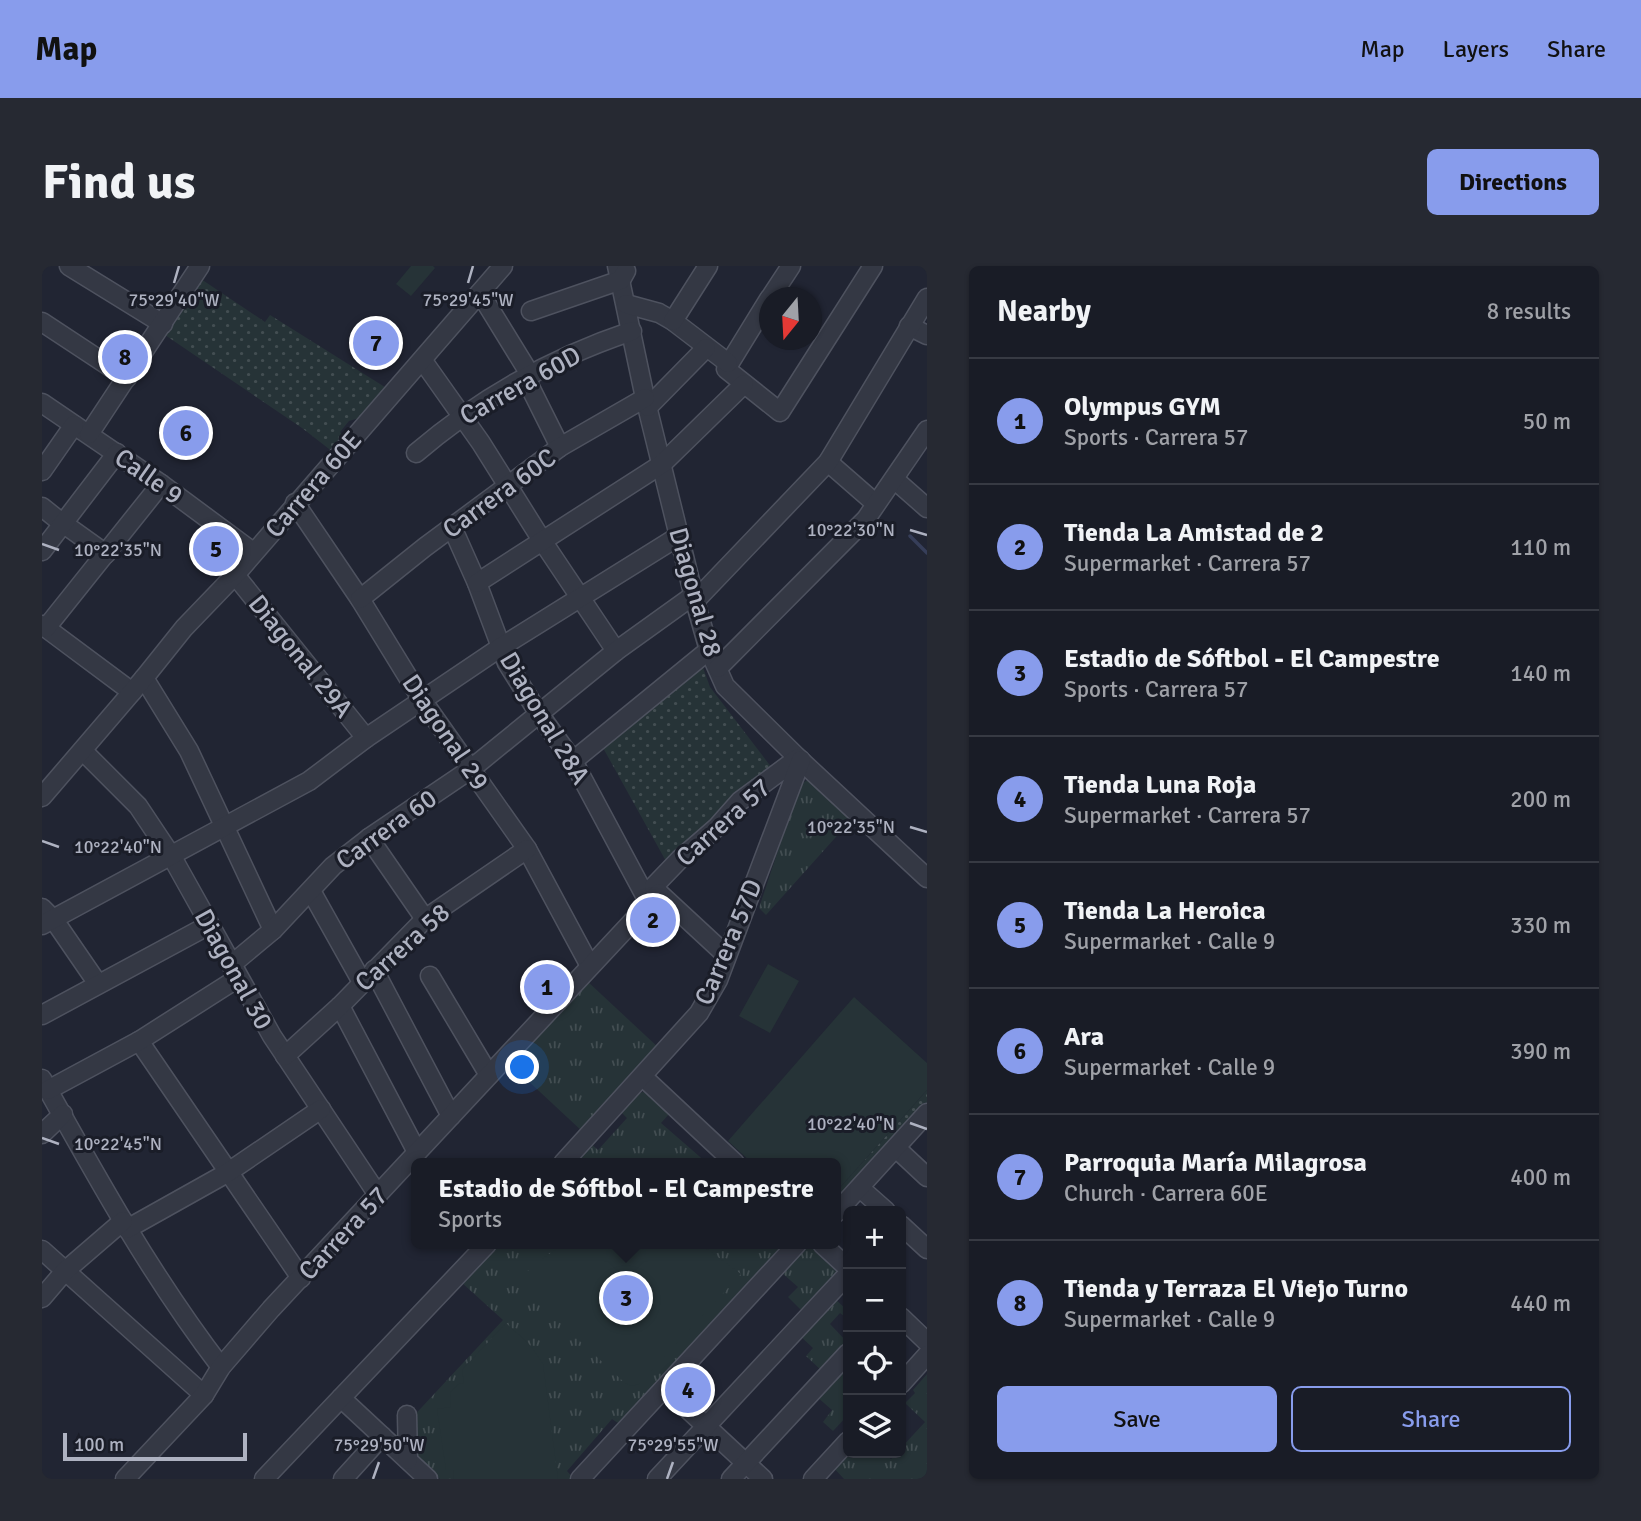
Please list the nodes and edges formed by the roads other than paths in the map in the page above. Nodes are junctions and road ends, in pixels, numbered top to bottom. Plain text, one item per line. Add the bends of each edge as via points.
1 (69, 266) edge
2 (503, 266) edge
3 (708, 266) edge
4 (790, 266) edge
5 (871, 267) edge
6 (195, 268) edge
7 (623, 271) edge
8 (777, 287) edge
9 (481, 293) junction
10 (927, 298) edge
11 (626, 304) junction
12 (531, 311) dead end
13 (759, 315) edge
14 (673, 321) junction
15 (42, 322) edge
16 (163, 324) junction
17 (909, 326) junction
18 (632, 331) junction
19 (927, 335) edge
20 (706, 348) junction
21 (423, 360) junction
22 (728, 363) junction
23 (127, 378) junction
24 (528, 378) junction
25 (744, 384) junction
26 (647, 402) junction
27 (42, 403) edge
28 (463, 416) junction
29 (81, 429) junction
30 (927, 430) edge
31 (560, 447) junction
32 (922, 451) edge
33 (117, 453) junction
34 (416, 453) dead end
35 (828, 462) junction
36 (662, 464) junction
37 (42, 471) edge
38 (894, 479) junction
39 (161, 484) junction
40 (508, 486) junction
41 (295, 503) junction
42 (875, 503) junction
43 (42, 507) edge
44 (927, 508) edge
45 (63, 523) junction
46 (452, 527) junction
47 (679, 536) junction
48 (543, 542) junction
49 (42, 551) edge
50 (253, 552) junction
51 (106, 554) junction
52 (235, 575) junction
53 (477, 583) junction
54 (581, 596) junction
55 (695, 598) junction
56 (360, 599) junction
57 (44, 627) edge
58 (501, 647) junction
59 (709, 650) junction
60 (616, 651) junction
61 (718, 668) junction
62 (144, 678) junction
63 (132, 692) junction
64 (422, 700) junction
65 (539, 714) junction
66 (366, 738) junction
67 (83, 751) junction
68 (799, 759) junction
69 (573, 761) junction
70 (471, 769) junction
71 (42, 797) edge
72 (224, 826) junction
73 (369, 838) junction
74 (527, 849) junction
75 (172, 857) junction
76 (927, 878) edge
77 (311, 891) junction
78 (654, 898) junction
79 (46, 918) edge
80 (425, 919) junction
81 (209, 925) junction
82 (274, 930) junction
83 (726, 956) junction
84 (590, 966) junction
85 (235, 972) junction
86 (368, 976) junction
87 (430, 976) dead end
88 (98, 984) junction
89 (340, 1006) junction
90 (42, 1015) edge
91 (139, 1041) junction
92 (285, 1056) junction
93 (489, 1075) junction
94 (643, 1077) junction
95 (45, 1085) edge
96 (321, 1109) junction
97 (927, 1113) edge
98 (63, 1114) junction
99 (451, 1116) junction
100 (42, 1133) edge
101 (896, 1148) junction
102 (417, 1152) junction
103 (412, 1158) edge
104 (568, 1158) edge
105 (730, 1158) edge
106 (411, 1159) edge
107 (227, 1173) junction
108 (927, 1177) edge
109 (860, 1188) junction
110 (378, 1195) junction
111 (880, 1206) edge
112 (841, 1208) edge
113 (125, 1225) junction
114 (906, 1230) edge
115 (482, 1249) edge
116 (792, 1249) edge
117 (827, 1249) edge
118 (927, 1249) edge
119 (42, 1250) edge
120 (843, 1263) edge
121 (65, 1271) junction
122 (301, 1278) junction
123 (843, 1279) edge
124 (42, 1298) edge
125 (906, 1322) edge
126 (927, 1342) edge
127 (927, 1355) edge
128 (843, 1358) edge
129 (221, 1367) junction
130 (906, 1378) edge
131 (665, 1388) junction
132 (204, 1395) junction
133 (341, 1398) junction
134 (407, 1415) dead end
135 (706, 1427) junction
136 (382, 1436) junction
137 (843, 1446) edge
138 (408, 1461) junction
139 (746, 1463) junction
140 (424, 1478) edge
141 (125, 1479) edge
142 (264, 1479) edge
143 (343, 1479) edge
144 (580, 1479) edge
145 (657, 1479) edge
146 (730, 1479) edge
147 (763, 1479) edge
148 (813, 1479) edge

1 - 16 street
2 - 9 street, Carrera 60E
3 - 14 street
4 - 8 street
5 - 25 street via 780,412
6 - 16 street
7 - 11 street, Diagonal 28
7 - 12 street
9 - 21 street, Carrera 60E
9 - 24 street
10 - 17 street, Carrera 60
11 - 14 street
11 - 18 street, Diagonal 28
13 - 22 street
14 - 20 street
15 - 23 street
16 - 23 street
17 - 19 street
17 - 35 street, Carrera 60
18 - 24 street, Carrera 60D via 563,357
18 - 26 street, Diagonal 28
20 - 22 street
20 - 26 street, Carrera 60C
21 - 28 street
21 - 41 street, Carrera 60E
22 - 25 street via 726,369
23 - 29 street
24 - 28 street, Carrera 60D
24 - 31 street
25 - 36 street
26 - 31 street, Carrera 60C
26 - 36 street, Diagonal 28
27 - 29 street, Calle 9
28 - 34 street, Carrera 60D
28 - 40 street
29 - 33 street, Calle 9
29 - 37 street
30 - 32 street
31 - 40 street, Carrera 60C
32 - 38 street
33 - 39 street, Calle 9
33 - 45 street
35 - 42 street
35 - 55 street, Carrera 60
36 - 47 street, Diagonal 28
36 - 48 street
38 - 42 street
38 - 44 street
39 - 50 street, Calle 9
39 - 51 street
40 - 46 street, Carrera 60C
40 - 48 street
41 - 50 street, Carrera 60E
41 - 56 street, Diagonal 29
42 - 61 street via 866,519
43 - 45 street
45 - 49 street
45 - 51 street
46 - 53 street, Diagonal 28A
46 - 56 street, Carrera 60C
47 - 54 street
47 - 55 street, Diagonal 28
48 - 53 street
48 - 54 street
50 - 52 street, Carrera 60E
51 - 57 street
52 - 62 street, Carrera 60E
52 - 66 street, Diagonal 29A
53 - 58 street, Diagonal 28A
54 - 58 street
54 - 60 street
55 - 59 street, Diagonal 28
55 - 60 street, Carrera 60
56 - 64 street, Diagonal 29
57 - 63 street
58 - 64 street
58 - 65 street, Diagonal 28A
59 - 61 street, Diagonal 28
59 - 69 street
60 - 65 street, Carrera 60
61 - 68 street, Diagonal 28 via 725,686
62 - 63 street, Carrera 60E
62 - 72 street via 189,751
63 - 67 street, Carrera 60E
64 - 66 street
64 - 70 street, Diagonal 29
65 - 69 street, Diagonal 28A
65 - 70 street, Carrera 60
66 - 72 street via 309,781
67 - 71 street, Carrera 60E
67 - 75 street, Diagonal 30 via 138,806
68 - 76 street, Diagonal 28
68 - 78 street, Carrera 57 via 740,801 655,883
68 - 83 street, Carrera 57D
69 - 78 street, Diagonal 28A
70 - 73 street, Carrera 60
70 - 74 street, Diagonal 29
72 - 75 street
72 - 82 street
73 - 77 street, Carrera 60
73 - 80 street
74 - 80 street, Carrera 58
74 - 84 street, Diagonal 29
75 - 79 street
75 - 81 street, Diagonal 30
77 - 82 street, Carrera 60
77 - 86 street
78 - 83 street, Diagonal 28A
78 - 84 street, Carrera 57
79 - 88 street
80 - 86 street, Carrera 58
81 - 85 street, Diagonal 30
81 - 88 street
82 - 85 street, Carrera 60
83 - 94 street, Carrera 57D via 706,1004
84 - 93 street, Carrera 57
85 - 91 street, Carrera 60
85 - 92 street, Diagonal 30
86 - 89 street, Carrera 58
86 - 99 street
87 - 93 street
88 - 90 street
89 - 92 street, Carrera 58
89 - 102 street
91 - 95 street, Carrera 60
91 - 107 street
92 - 96 street, Diagonal 30
93 - 99 street, Carrera 57
94 - 104 street, Carrera 57D
94 - 105 street
95 - 98 street
96 - 107 street
96 - 110 street, Diagonal 30
97 - 101 street
98 - 100 street
98 - 113 street
99 - 102 street, Carrera 57
101 - 108 street
101 - 109 street
102 - 103 street, Carrera 57
106 - 110 street, Carrera 57
107 - 113 street
107 - 122 street
109 - 111 street
109 - 112 street
110 - 122 street, Carrera 57
113 - 121 street
113 - 129 street
114 - 118 street
115 - 133 street
116 - 131 street
117 - 120 street
119 - 121 street
121 - 124 street
121 - 132 street
122 - 129 street, Carrera 57
123 - 135 street
125 - 126 street
127 - 130 street
128 - 139 street
129 - 132 street, Carrera 57
131 - 135 street
131 - 144 street
132 - 141 street, Carrera 57
133 - 136 street
133 - 142 street
134 - 138 street
135 - 139 street
135 - 145 street
136 - 138 street
136 - 143 street
137 - 148 street
138 - 140 street
139 - 146 street
139 - 147 street

